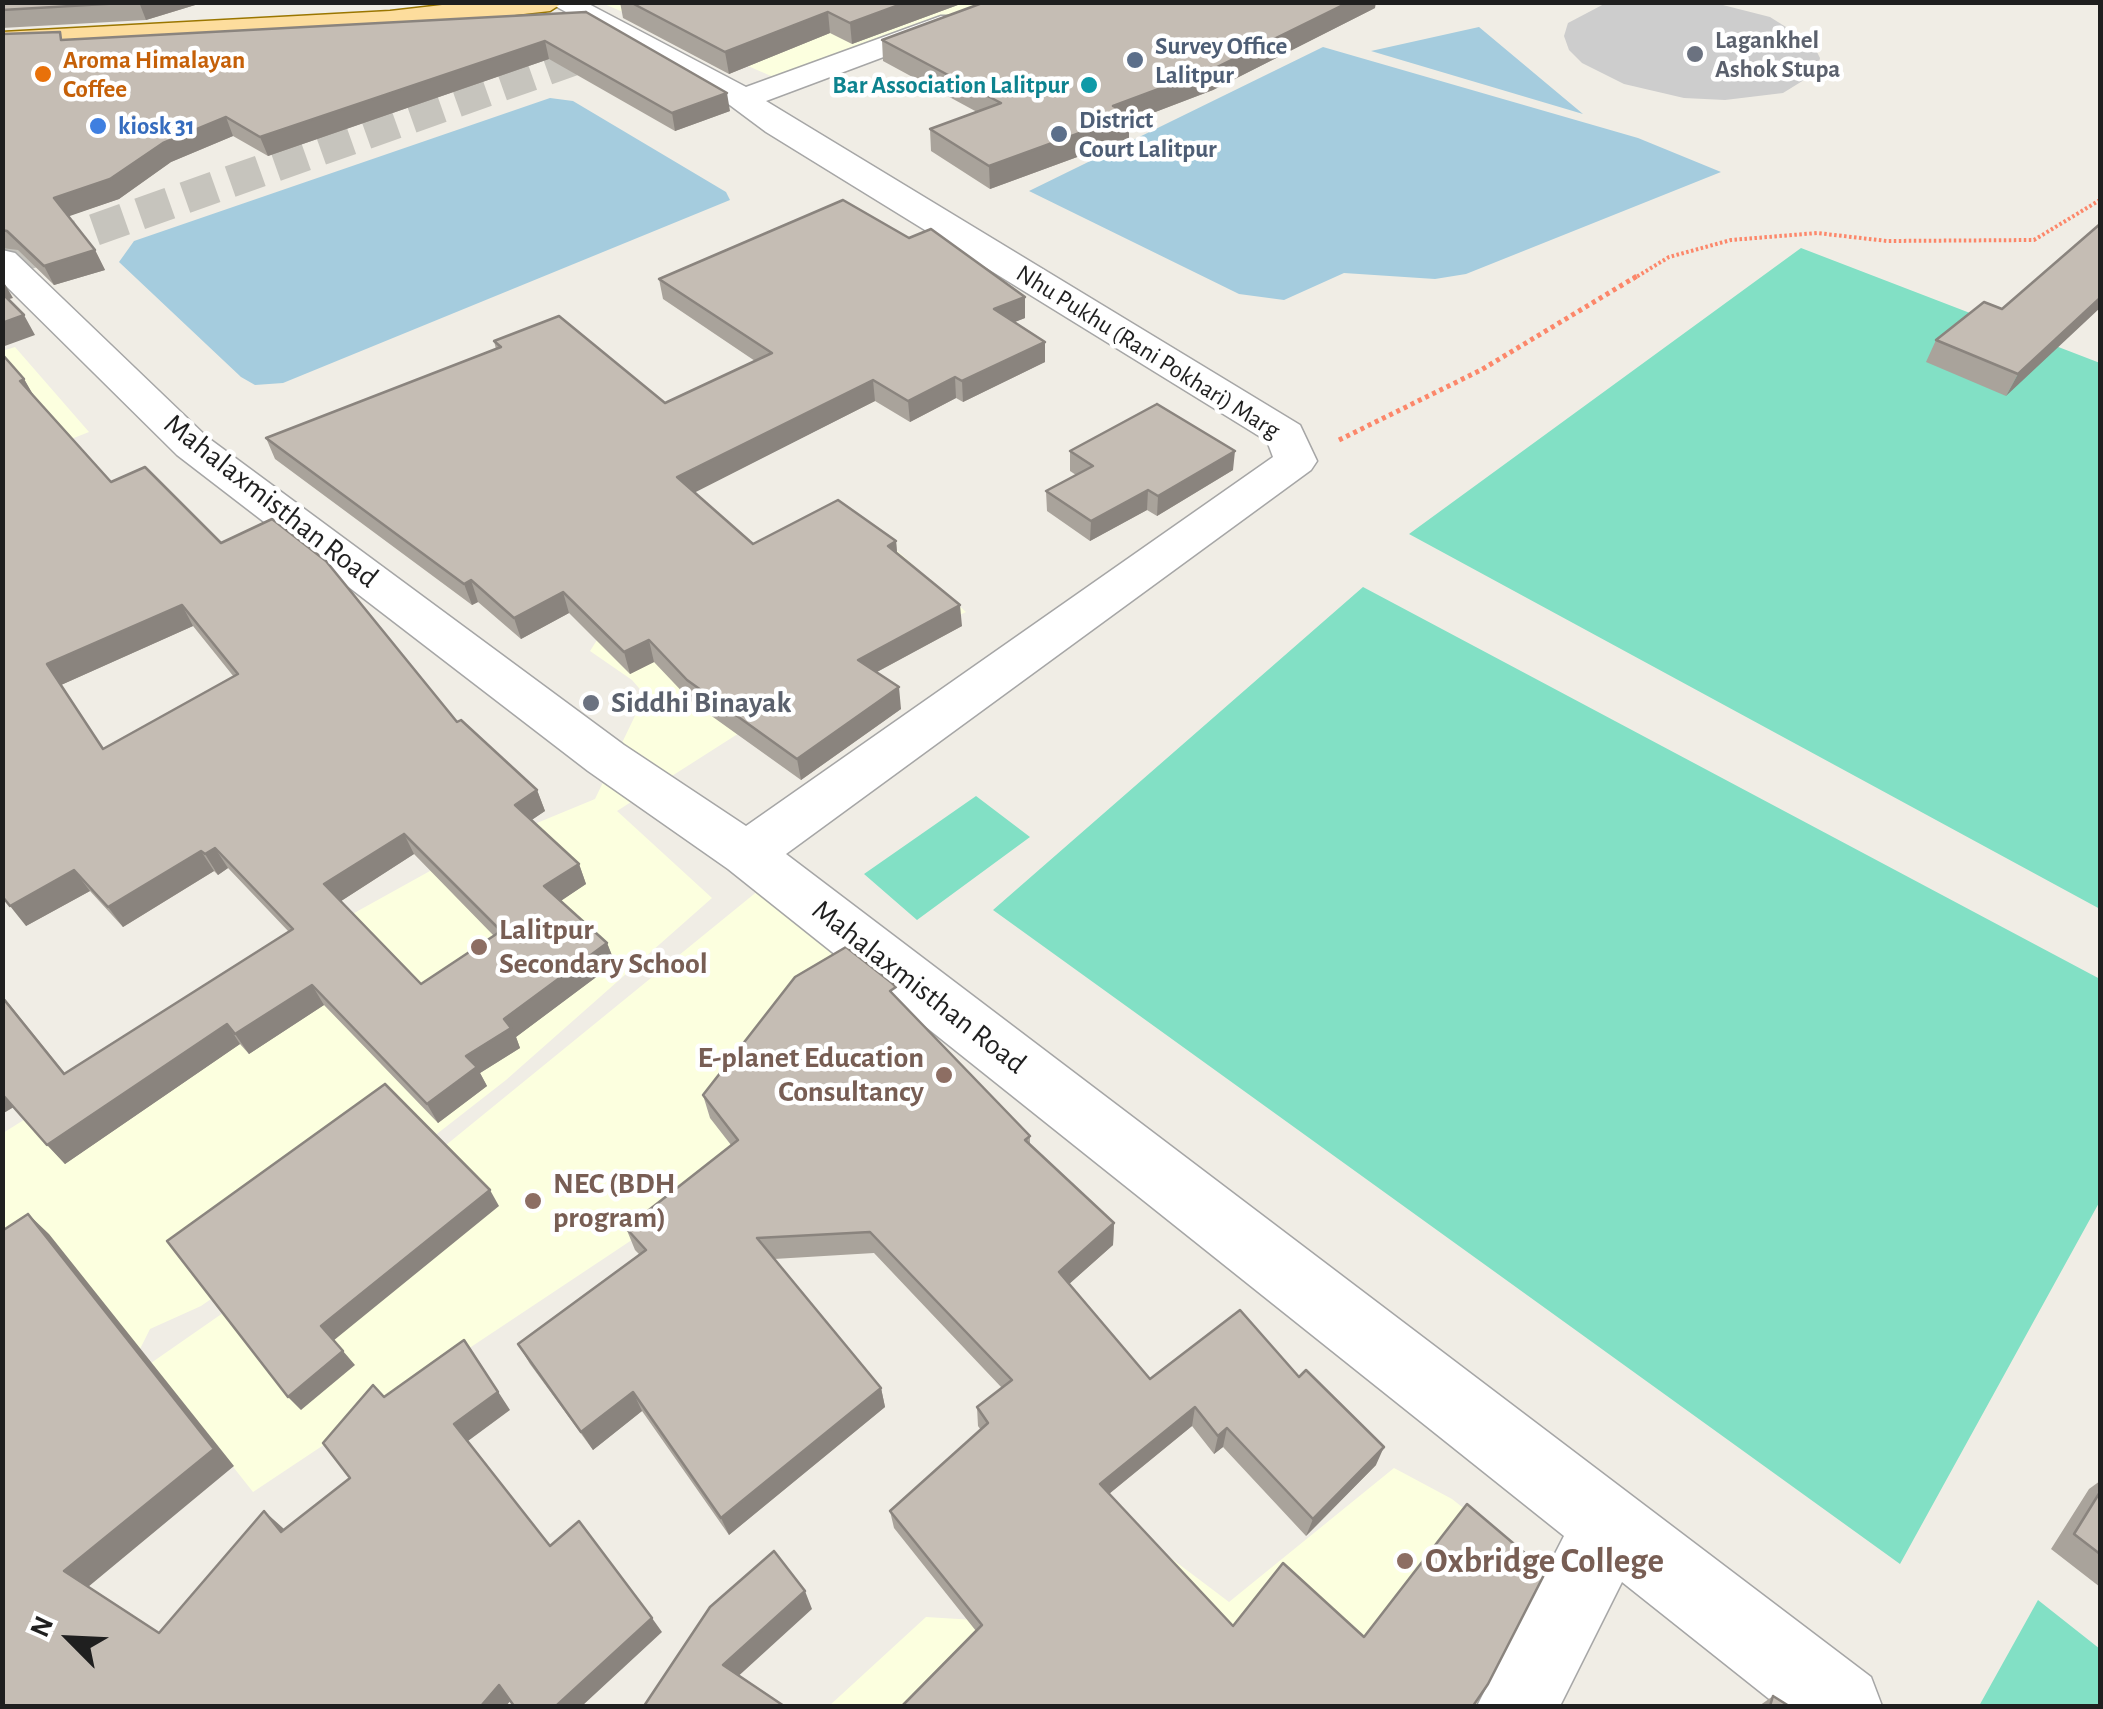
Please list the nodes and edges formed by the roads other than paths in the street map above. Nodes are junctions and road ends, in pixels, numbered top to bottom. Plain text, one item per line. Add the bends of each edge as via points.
1 (451, 2) edge
2 (550, 2) edge
3 (562, 2) edge
4 (977, 12) edge
5 (390, 20) junction
6 (2, 41) edge
7 (743, 100) junction
8 (2, 262) edge
9 (747, 854) junction
10 (1611, 1524) junction
11 (1518, 1706) edge
12 (1842, 1706) edge

1 - 5 main road
2 - 5 main road
3 - 7 street, Nhu Pukhu (Rani Pokhari) Marg
4 - 7 street
5 - 6 main road
7 - 9 street, Nhu Pukhu (Rani Pokhari) Marg via 1285,434 1296,461
8 - 9 street, Mahalaxmisthan Road via 192,446 606,758
9 - 10 street, Mahalaxmisthan Road
10 - 11 street
10 - 12 street, Mahalaxmisthan Road

